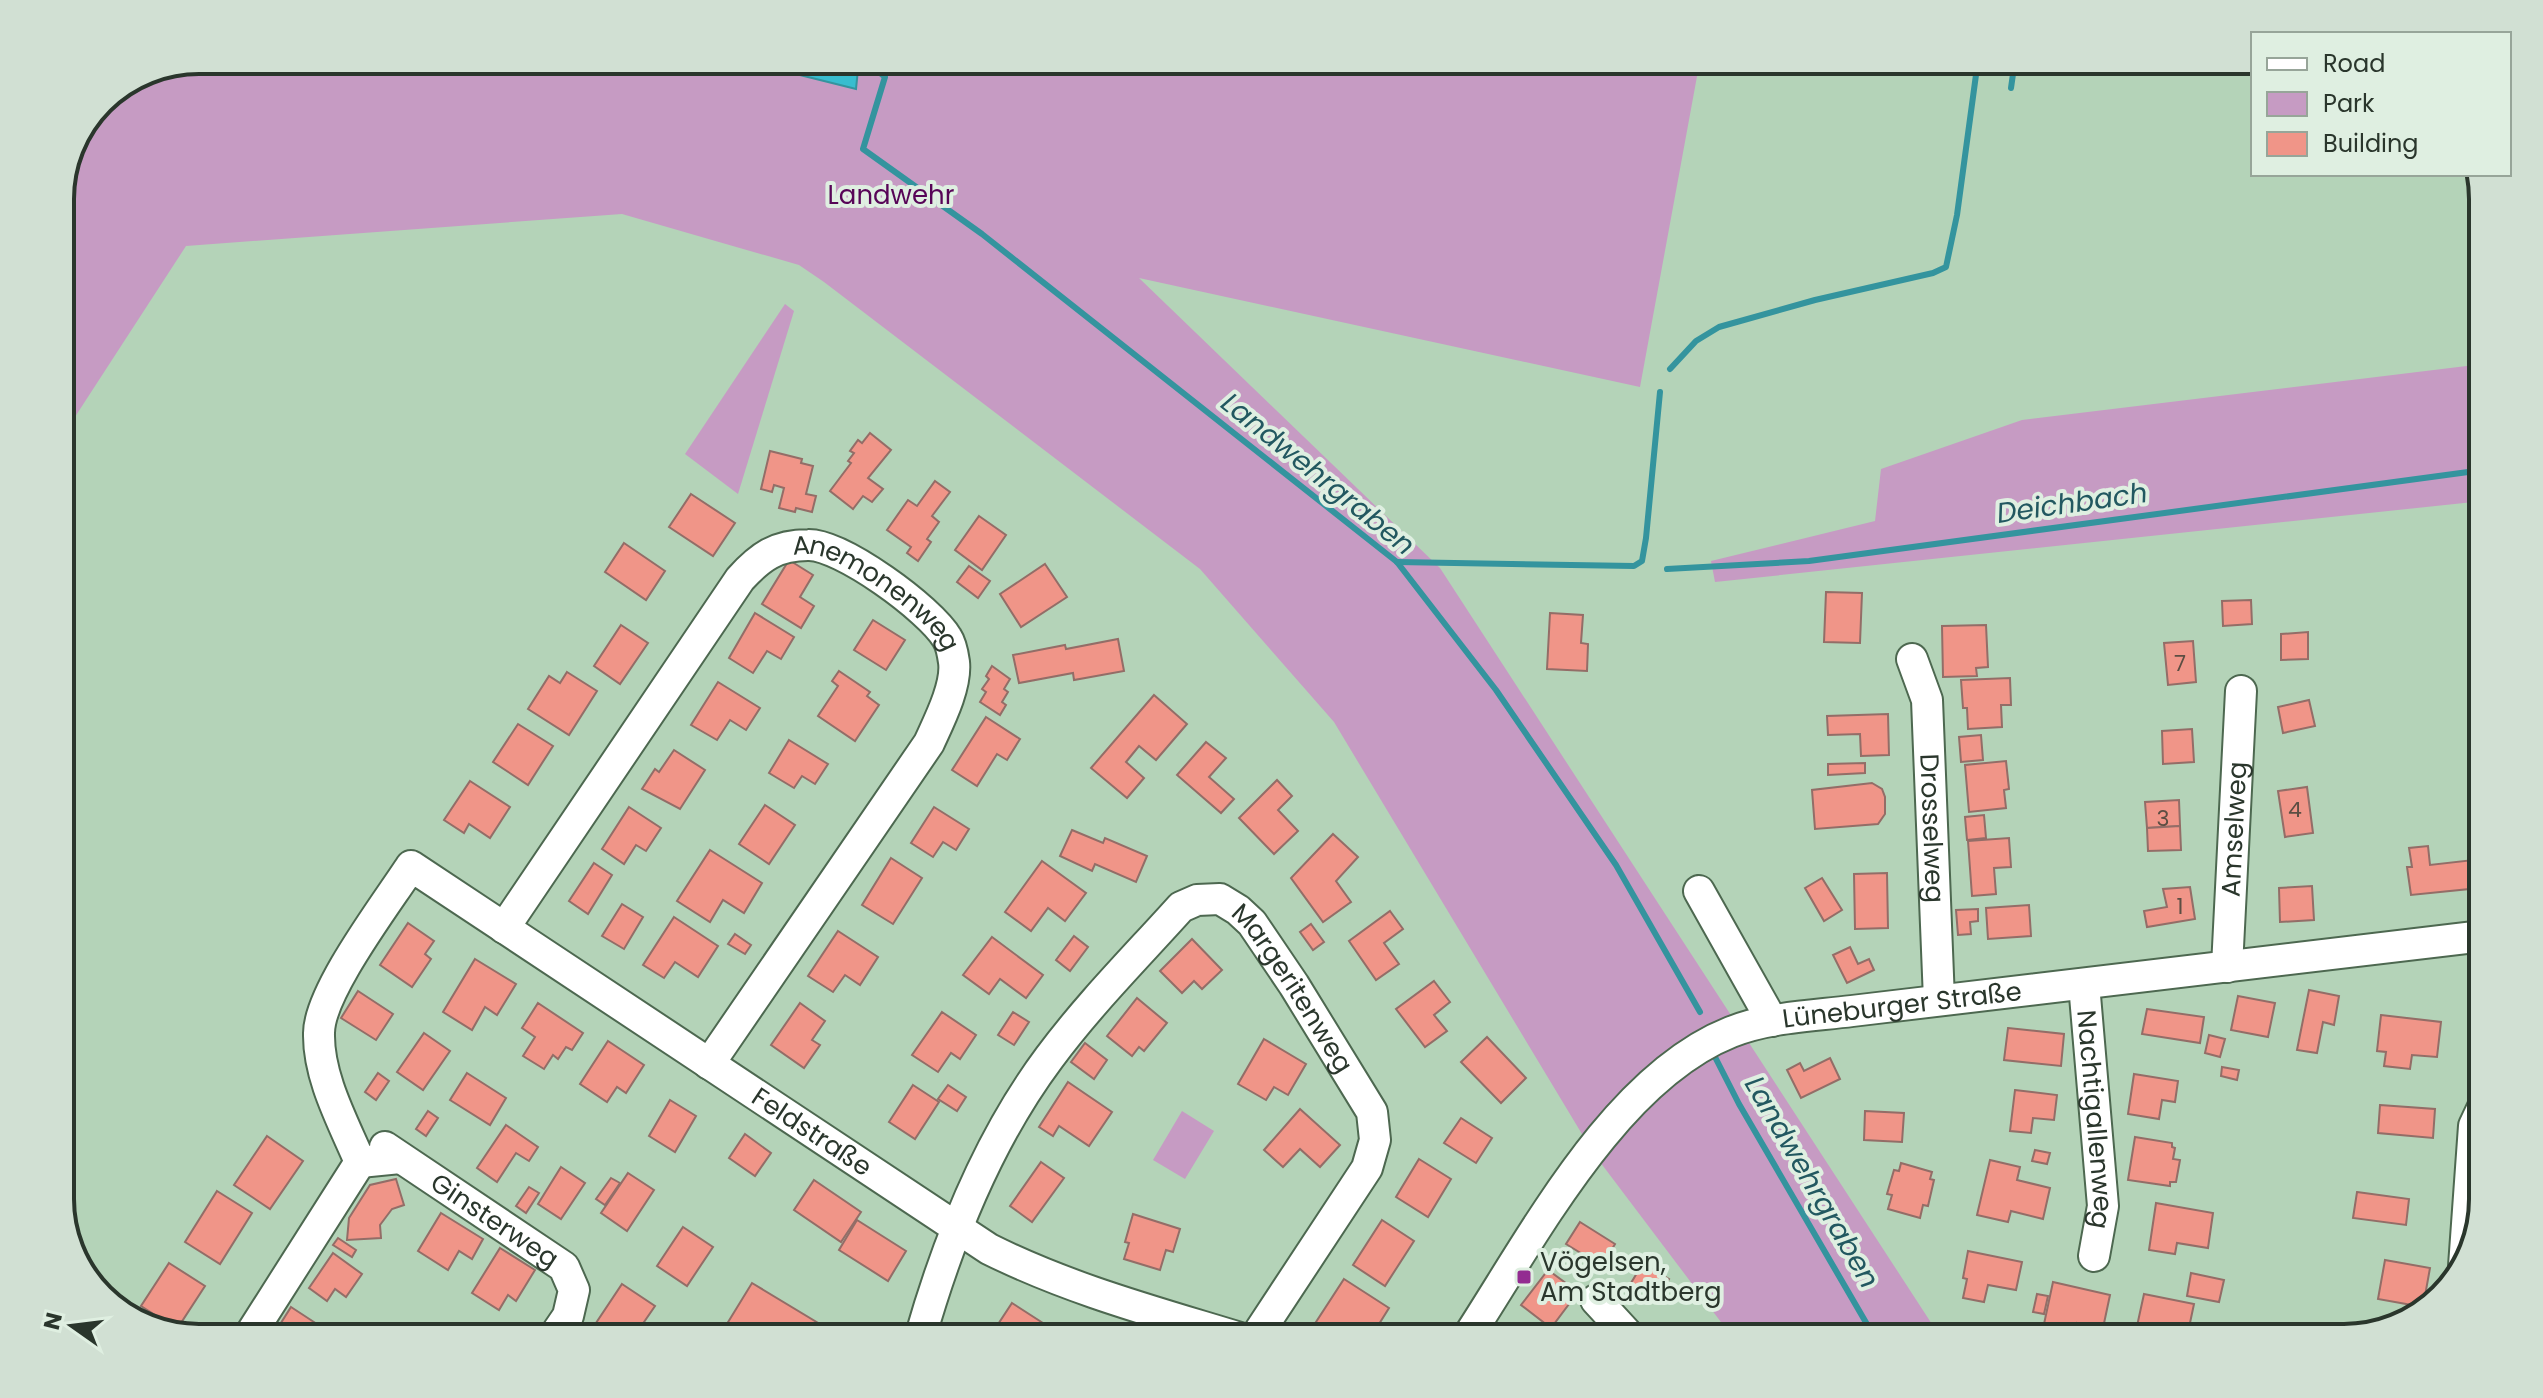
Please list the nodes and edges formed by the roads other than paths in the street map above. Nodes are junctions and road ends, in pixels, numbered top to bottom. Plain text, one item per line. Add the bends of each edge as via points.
1 (1912, 659) dead end
2 (2241, 691) dead end
3 (1699, 891) dead end
4 (504, 928) junction
5 (2469, 938) edge
6 (2227, 967) junction
7 (2084, 984) junction
8 (1939, 1000) junction
9 (1772, 1021) junction
10 (709, 1064) junction
11 (337, 1108) junction
12 (400, 1158) junction
13 (360, 1162) junction
14 (2469, 1196) edge
15 (2467, 1218) edge
16 (957, 1228) junction
17 (2094, 1256) dead end
18 (1596, 1300) dead end
19 (257, 1324) edge
20 (563, 1324) edge
21 (925, 1324) edge
22 (1194, 1324) edge
23 (1264, 1324) edge
24 (1476, 1324) edge
25 (1618, 1324) edge

1 - 8 street, Drosselweg via 1927,700
2 - 6 street, Amselweg
3 - 9 street
4 - 10 street, Feldstraße
4 - 10 street, Anemonenweg via 740,579 760,558 810,544 840,552 890,585 948,639 955,664 945,709 929,743
4 - 11 street, Feldstraße via 411,866 329,993 319,1030 322,1065
5 - 6 street, Lüneburger Straße
6 - 7 street, Lüneburger Straße
7 - 8 street, Lüneburger Straße
7 - 17 street, Nachtigallenweg via 2103,1206
8 - 9 street, Lüneburger Straße
9 - 24 street, Lüneburger Straße via 1732,1032 1693,1052 1624,1112 1585,1157
10 - 16 street, Feldstraße
11 - 12 street, Ginsterweg
11 - 13 street
12 - 13 street
12 - 20 street, Ginsterweg via 564,1267 574,1290
13 - 19 street
14 - 15 street
16 - 21 street, Margeritenweg
16 - 22 street, Feldstraße via 1031,1271
16 - 23 street, Margeritenweg via 982,1168 1016,1108 1075,1023 1181,907 1220,899 1252,923 1372,1112 1374,1126 1367,1168
18 - 25 street

